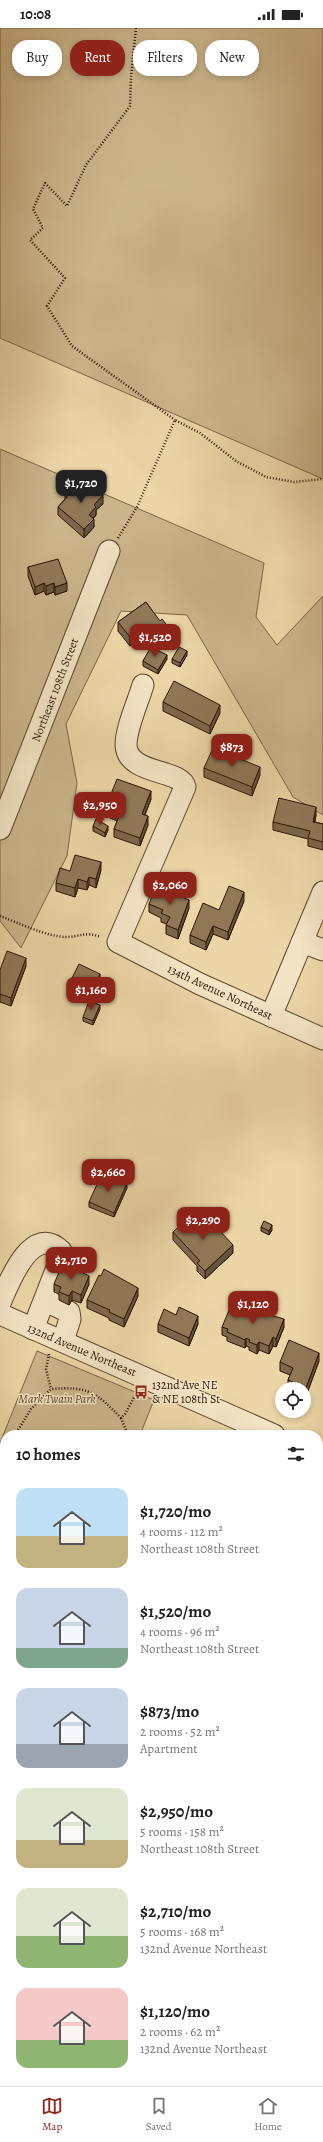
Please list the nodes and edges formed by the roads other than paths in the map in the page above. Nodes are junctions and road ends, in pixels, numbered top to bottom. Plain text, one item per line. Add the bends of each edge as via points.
1 (109, 551) road end
2 (143, 685) dead end
3 (0, 829) edge
4 (323, 892) edge
5 (302, 942) junction
6 (323, 950) edge
7 (271, 1016) junction
8 (323, 1039) edge
9 (0, 1303) edge
10 (44, 1305) junction
11 (0, 1314) edge
12 (33, 1329) junction
13 (60, 1340) junction
14 (263, 1430) edge

1 - 3 street, Northeast 108th Street
2 - 7 street, 134th Avenue Northeast via 127,738 128,755 149,769 180,780 185,787 118,942 200,984
4 - 5 street
5 - 6 street
5 - 7 street
7 - 8 street, 134th Avenue Northeast
9 - 10 street via 24,1257 35,1245 44,1242 54,1244 61,1251
10 - 12 street
10 - 13 street via 52,1304 69,1312 70,1319
11 - 12 street, 132nd Avenue Northeast
12 - 13 street, 132nd Avenue Northeast
13 - 14 street, 132nd Avenue Northeast

